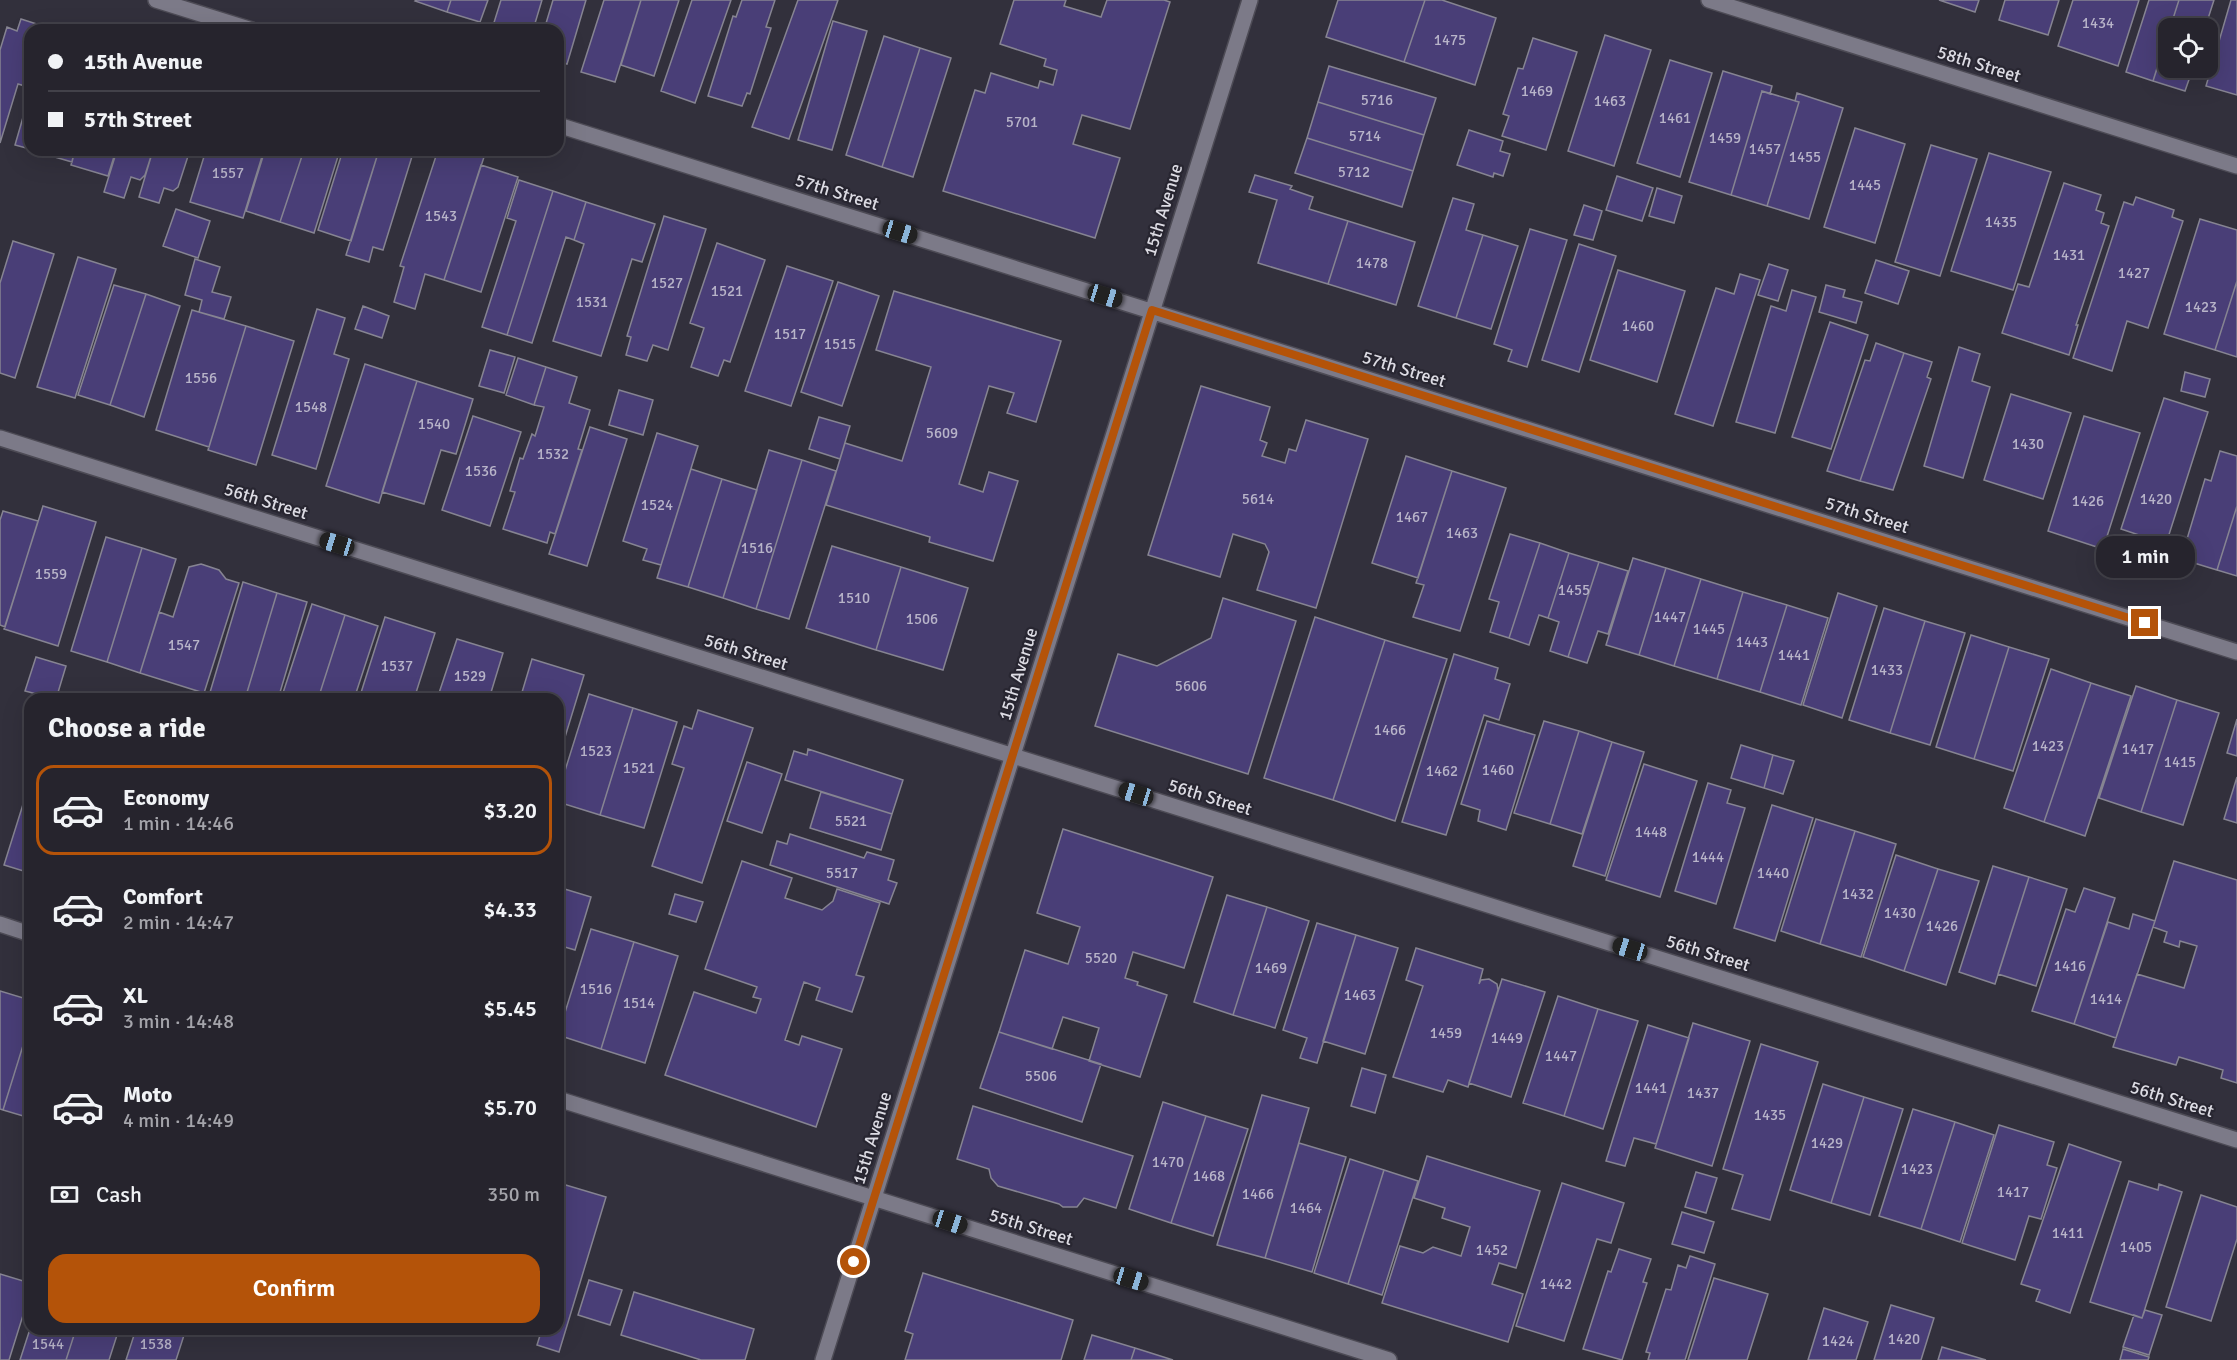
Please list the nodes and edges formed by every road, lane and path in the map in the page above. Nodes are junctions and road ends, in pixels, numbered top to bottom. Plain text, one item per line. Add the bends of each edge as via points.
1 (156, 0) edge
2 (1250, 0) edge
3 (1709, 0) edge
4 (233, 24) edge
5 (564, 127) edge
6 (2237, 166) edge
7 (1152, 310) junction
8 (0, 438) edge
9 (2237, 652) edge
10 (1013, 755) junction
11 (0, 924) edge
12 (24, 932) edge
13 (564, 1101) edge
14 (2237, 1140) edge
15 (874, 1198) junction
16 (1382, 1359) edge
17 (823, 1360) edge

1 - 4 street
2 - 7 street, 15th Avenue
3 - 6 street, 58th Street
5 - 7 street, 57th Street
7 - 9 street, 57th Street
7 - 10 street, 15th Avenue
8 - 10 street, 56th Street
10 - 14 street, 56th Street
10 - 15 street, 15th Avenue
11 - 12 street
13 - 15 street, 55th Street
15 - 16 street, 55th Street
15 - 17 street, 15th Avenue

